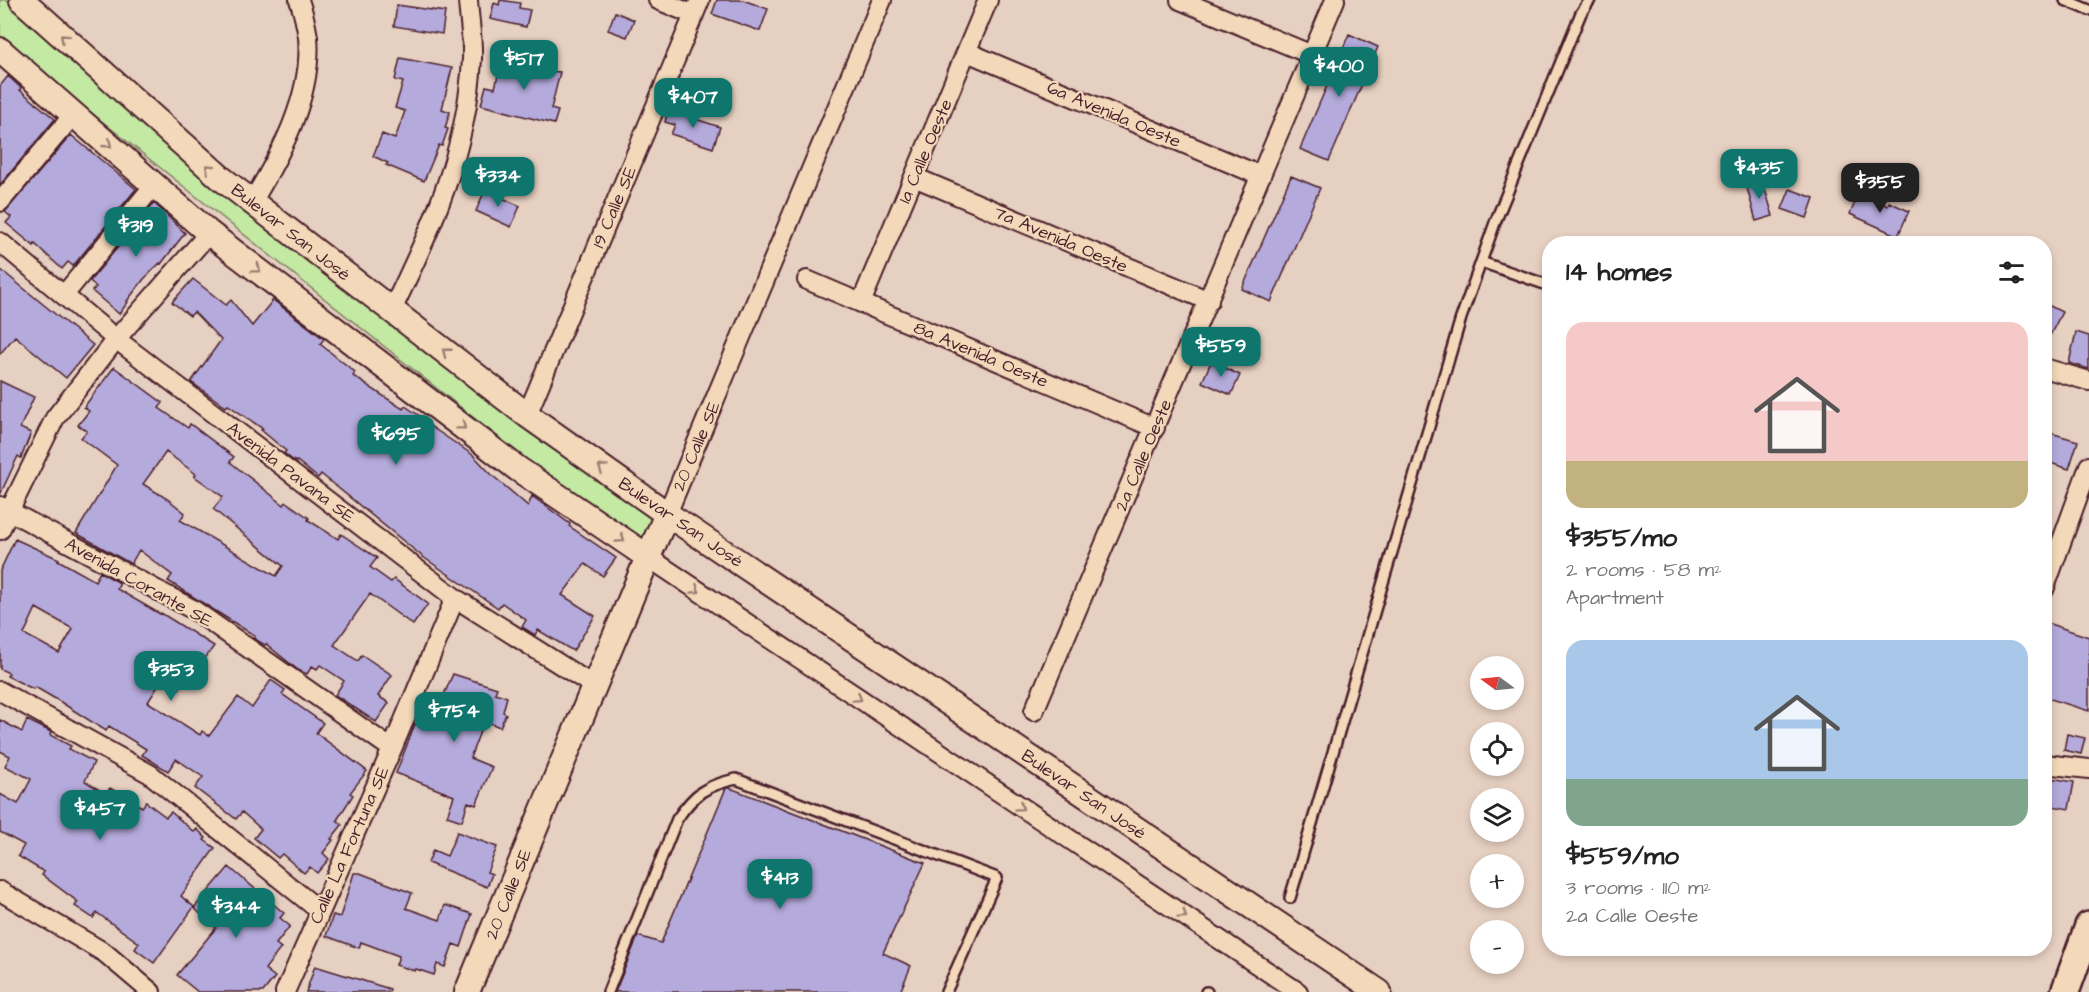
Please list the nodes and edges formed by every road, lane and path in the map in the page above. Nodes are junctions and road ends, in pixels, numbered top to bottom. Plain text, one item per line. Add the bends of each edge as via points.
1 (22, 0) edge
2 (299, 0) edge
3 (468, 0) edge
4 (658, 0) edge
5 (882, 0) edge
6 (988, 0) edge
7 (1180, 0) edge
8 (1335, 0) edge
9 (1590, 0) edge
10 (2065, 0) edge
11 (697, 8) edge
12 (2089, 10) edge
13 (0, 50) edge
14 (967, 52) junction
15 (1312, 55) junction
16 (74, 114) junction
17 (1261, 176) junction
18 (914, 177) junction
19 (146, 195) dead end
20 (0, 202) edge
21 (252, 202) junction
22 (210, 232) junction
23 (0, 242) edge
24 (1480, 262) junction
25 (807, 280) dead end
26 (1542, 283) edge
27 (64, 295) junction
28 (1209, 301) junction
29 (861, 303) junction
30 (392, 310) junction
31 (116, 339) junction
32 (2052, 370) edge
33 (2089, 381) edge
34 (527, 415) junction
35 (1155, 428) junction
36 (2089, 466) edge
37 (5, 508) edge
38 (667, 514) junction
39 (0, 530) edge
40 (648, 557) junction
41 (2052, 566) edge
42 (455, 598) junction
43 (594, 686) junction
44 (0, 690) edge
45 (1034, 711) dead end
46 (392, 749) junction
47 (2052, 765) edge
48 (2089, 769) edge
49 (0, 891) edge
50 (1290, 898) dead end
51 (320, 910) junction
52 (2089, 926) edge
53 (151, 992) edge
54 (285, 992) edge
55 (467, 992) edge
56 (608, 992) edge
57 (946, 992) edge
58 (1298, 992) edge
59 (1379, 992) edge
60 (2065, 992) edge

21 -> 1 street, Bulevar San José via 212,171
2 - 21 street via 308,37 305,75 293,125
3 - 30 street via 472,58 459,146 445,194
4 - 11 street
5 - 38 street, 20 Calle SE
6 - 14 street, 1a Calle Oeste
7 - 15 street
8 - 15 street, 2a Calle Oeste
9 - 24 lane via 1538,115
10 - 12 lane
11 - 34 street, 19 Calle SE
13 - 16 street
14 - 17 street, 6a Avenida Oeste
14 - 18 street, 1a Calle Oeste
15 - 17 street, 2a Calle Oeste
16 - 20 street
16 -> 22 street
17 - 28 street, 2a Calle Oeste
18 - 28 street, 7a Avenida Oeste
18 - 29 street, 1a Calle Oeste
19 - 27 street
21 - 30 street, Bulevar San José
22 - 31 street
22 -> 40 street via 518,469
23 - 27 street, Avenida Pavana SE
24 - 26 lane
24 - 50 lane
25 - 29 street, 8a Avenida Oeste
27 - 31 street, Avenida Pavana SE
28 - 35 street, 2a Calle Oeste
29 - 35 street, 8a Avenida Oeste
34 -> 30 street, Bulevar San José
31 - 37 street via 55,418
31 - 42 street, Avenida Pavana SE
32 - 33 street
38 -> 34 street, Bulevar San José
35 - 45 street, 2a Calle Oeste
36 - 41 street
37 - 39 street
37 - 46 street, Avenida Corante SE via 194,610
38 - 40 street, 20 Calle SE
38 - 59 street, Bulevar San José
40 - 43 street, 20 Calle SE
40 -> 58 street
42 - 43 street, Avenida Pavana SE
42 - 46 street, Calle La Fortuna SE
43 - 55 street, 20 Calle SE
44 - 51 street via 150,774
46 - 51 street, Calle La Fortuna SE
47 - 48 street
49 - 53 street via 105,953
51 - 54 street, Calle La Fortuna SE
52 - 60 main road
56 - 57 lane via 676,819 689,802 712,784 736,779 997,878

